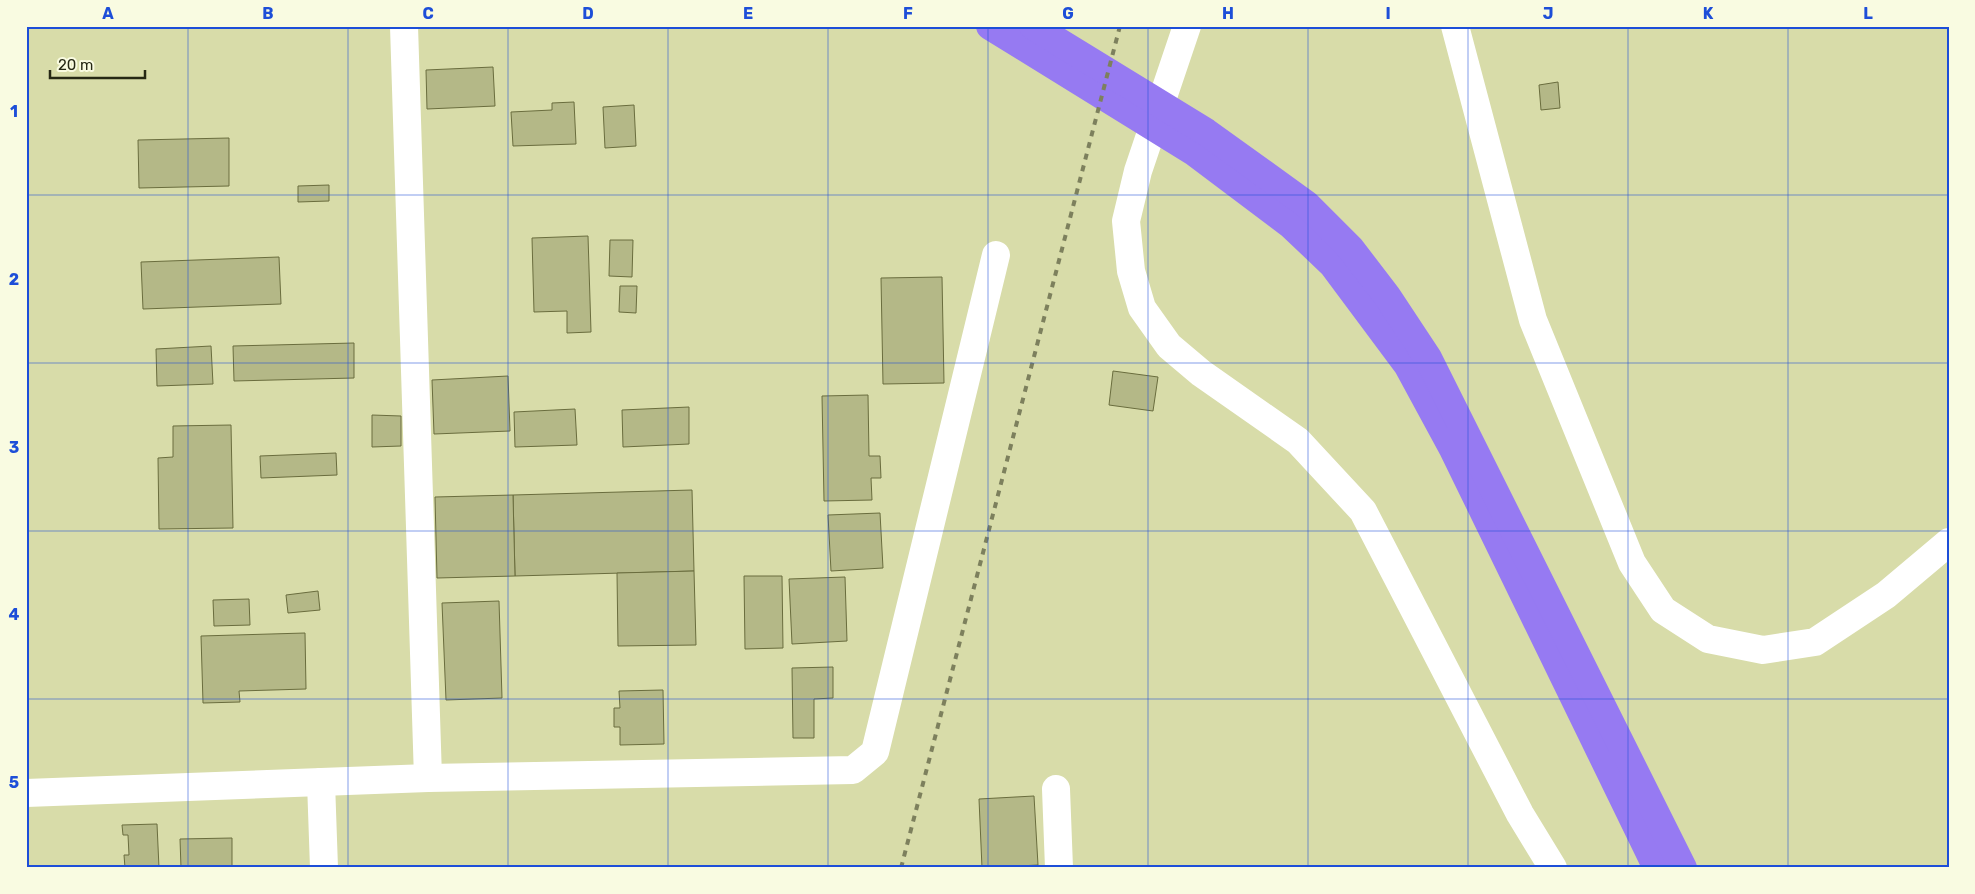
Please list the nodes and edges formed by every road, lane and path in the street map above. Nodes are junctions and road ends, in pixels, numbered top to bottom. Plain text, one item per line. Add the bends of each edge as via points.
1 (404, 26) edge
2 (990, 26) edge
3 (1033, 26) edge
4 (1187, 26) edge
5 (1455, 26) edge
6 (1083, 70) junction
7 (1200, 142) junction
8 (996, 256) dead end
9 (1949, 542) edge
10 (428, 778) junction
11 (321, 782) junction
12 (1056, 789) dead end
13 (26, 792) edge
14 (324, 868) edge
15 (1059, 868) edge
16 (1553, 868) edge
17 (1657, 868) edge
18 (1683, 868) edge

1 - 10 street
2 - 6 highway
3 - 6 highway
4 - 16 street via 1138,171 1126,221 1131,271 1142,308 1169,346 1201,373 1298,441 1363,511 1520,814
5 - 9 street via 1534,320 1632,563 1663,610 1708,639 1763,650 1815,642 1886,595
6 - 7 highway
7 - 17 highway via 1332,264 1408,366
7 - 18 highway via 1306,204 1351,249 1387,296 1428,358
8 - 10 street via 876,752 853,770
10 - 11 street
11 - 13 street
11 - 14 street
12 - 15 street

